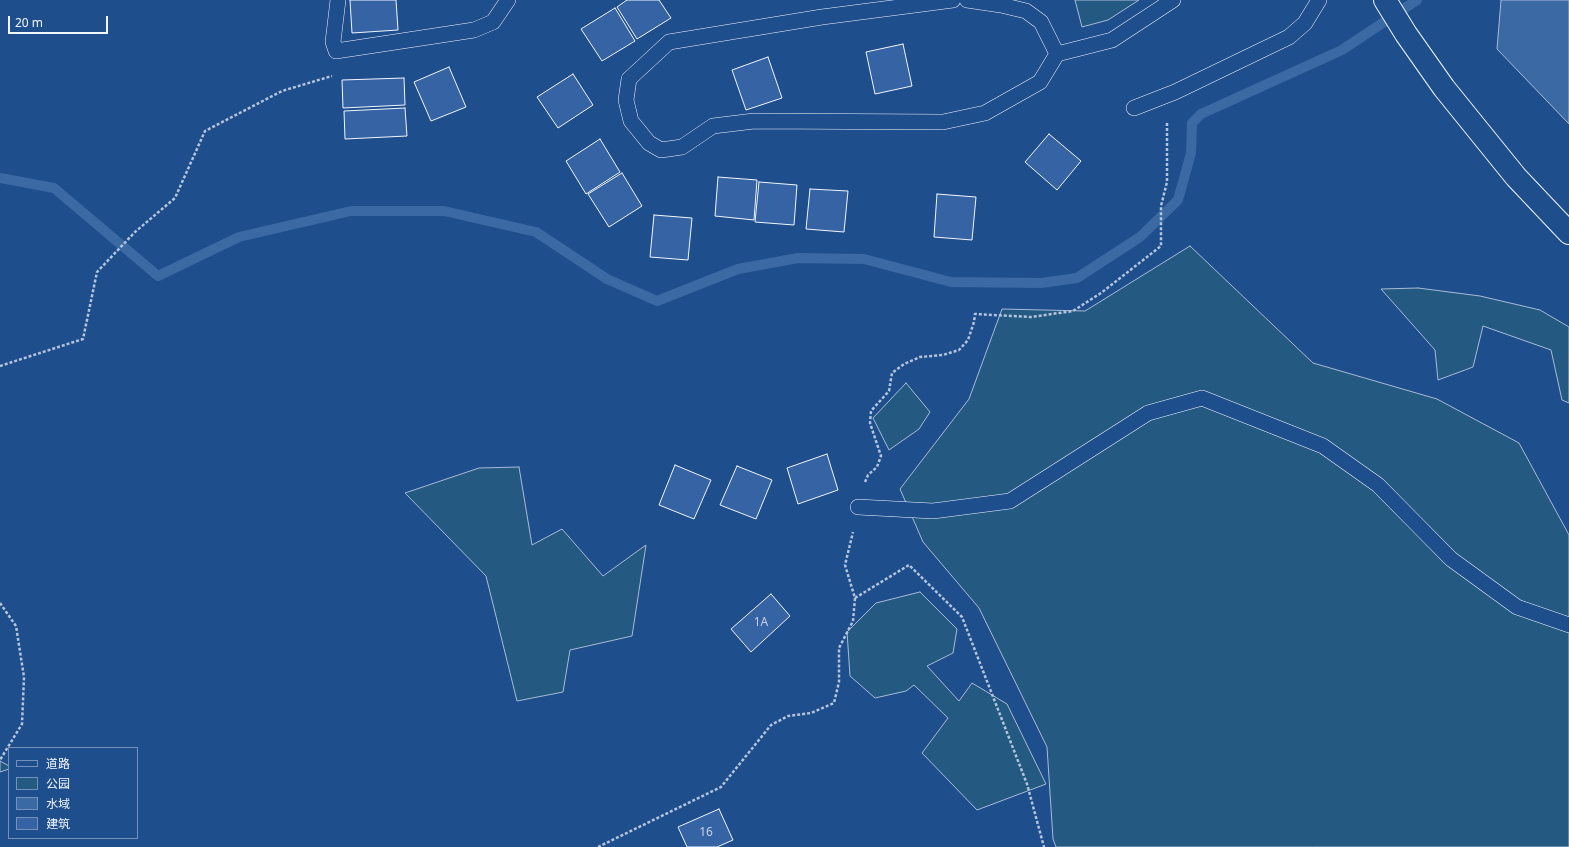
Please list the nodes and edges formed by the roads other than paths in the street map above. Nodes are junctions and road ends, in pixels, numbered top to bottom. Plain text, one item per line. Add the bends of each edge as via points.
1 (338, 0) edge
2 (508, 0) edge
3 (953, 0) edge
4 (967, 0) edge
5 (1173, 0) edge
6 (1319, 0) edge
7 (1385, 0) edge
8 (1057, 54) junction
9 (1134, 108) dead end
10 (1569, 233) edge
11 (858, 507) dead end
12 (1569, 625) edge

1 - 2 lane via 333,42 336,51 474,30 493,22
3 - 8 lane via 669,42 629,79 626,100 631,122 649,143 661,150 682,147 713,126 754,121 943,122 985,113 1040,82
4 - 8 lane via 1026,11 1041,22
5 - 8 lane via 1112,40
6 - 9 lane via 1305,23 1289,38 1176,92
7 - 10 main road via 1444,88 1516,177
11 - 12 lane via 933,511 1010,502 1148,413 1202,398 1323,446 1378,485 1451,559 1517,608

